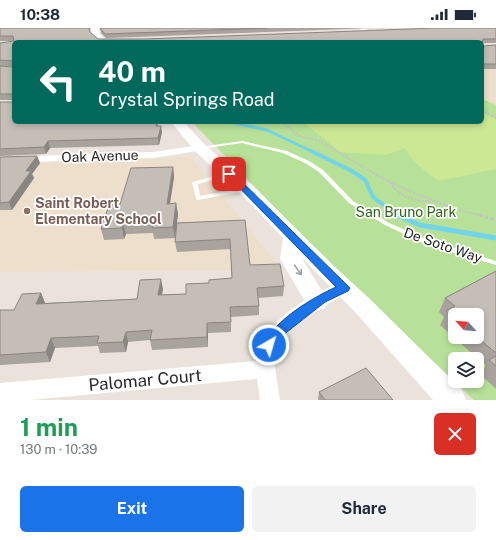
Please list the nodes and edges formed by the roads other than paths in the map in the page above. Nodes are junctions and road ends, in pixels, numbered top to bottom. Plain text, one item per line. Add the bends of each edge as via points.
1 (95, 28) edge
2 (362, 30) edge
3 (382, 31) edge
4 (102, 40) edge
5 (380, 40) edge
6 (178, 124) edge
7 (200, 148) junction
8 (0, 160) edge
9 (229, 174) junction
10 (247, 190) junction
11 (292, 236) junction
12 (496, 263) edge
13 (344, 288) junction
14 (316, 302) junction
15 (266, 369) junction
16 (0, 393) edge
17 (270, 400) edge
18 (452, 400) edge

1 - 4 main road via 96,35
2 - 3 street
2 - 5 street
6 - 7 main road
7 - 8 street, Oak Avenue via 153,155
7 - 9 main road
7 - 12 lane, De Soto Way via 242,142 285,152 321,171 351,202 387,224 428,242
9 - 10 main road
9 - 10 lane via 195,183 198,198
10 - 11 main road
11 - 13 main road
11 -> 14 main road via 290,259
13 - 14 street
13 - 18 main road
14 - 15 street via 278,332 269,345
15 - 16 street, Palomar Court
15 - 17 street

